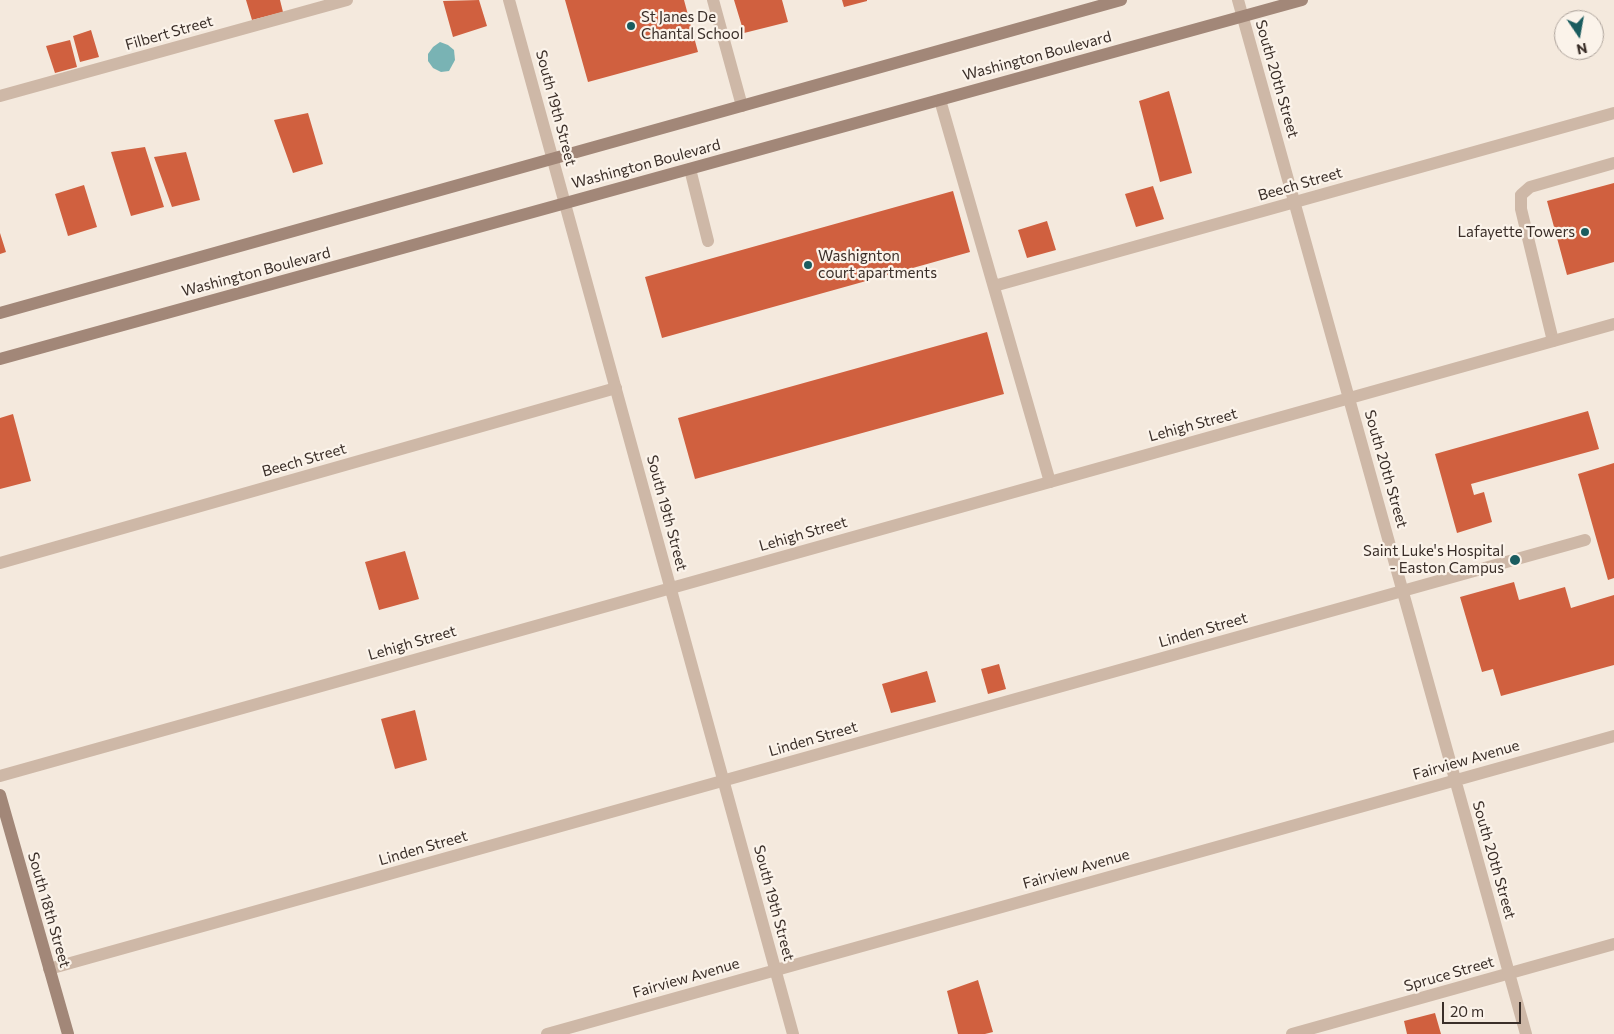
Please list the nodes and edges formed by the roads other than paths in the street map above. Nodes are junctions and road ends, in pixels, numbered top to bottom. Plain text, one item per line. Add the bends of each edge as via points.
1 (347, 0) edge
2 (509, 0) edge
3 (713, 0) edge
4 (1121, 0) edge
5 (1238, 0) edge
6 (1302, 0) edge
7 (1243, 16) junction
8 (0, 96) edge
9 (940, 100) junction
10 (742, 106) junction
11 (1614, 113) edge
12 (553, 158) junction
13 (1614, 164) edge
14 (690, 169) junction
15 (1294, 202) junction
16 (565, 203) junction
17 (708, 241) dead end
18 (994, 286) junction
19 (0, 312) edge
20 (1614, 324) edge
21 (1553, 341) junction
22 (0, 359) edge
23 (616, 388) junction
24 (1349, 399) junction
25 (1050, 482) junction
26 (1585, 540) dead end
27 (0, 563) edge
28 (670, 587) junction
29 (1403, 591) junction
30 (1614, 736) edge
31 (0, 776) edge
32 (1455, 780) junction
33 (724, 781) junction
34 (0, 795) edge
35 (1614, 944) edge
36 (49, 970) junction
37 (776, 970) junction
38 (1509, 974) junction
39 (68, 1034) edge
40 (547, 1034) edge
41 (793, 1034) edge
42 (1292, 1034) edge
43 (1526, 1034) edge

1 - 8 street, Filbert Street
2 - 12 street, South 19th Street
3 - 10 street
4 - 10 street, Washington Boulevard
5 - 7 street, South 20th Street
6 - 7 street, Washington Boulevard
7 - 9 street, Washington Boulevard
7 - 15 street, South 20th Street
9 - 14 street, Washington Boulevard
9 - 18 street
10 - 12 street, Washington Boulevard
11 - 15 street, Beech Street
12 - 16 street, South 19th Street
12 - 19 street, Washington Boulevard
13 - 21 street via 1530,188 1521,195 1521,210
14 - 16 street, Washington Boulevard
14 - 17 street
15 - 18 street, Beech Street
15 - 24 street, South 20th Street
16 - 22 street, Washington Boulevard
16 - 23 street, South 19th Street
18 - 25 street
20 - 21 street, Lehigh Street
21 - 24 street, Lehigh Street
23 - 27 street, Beech Street
23 - 28 street, South 19th Street
24 - 25 street, Lehigh Street
24 - 29 street, South 20th Street
25 - 28 street, Lehigh Street
26 - 29 street, Linden Street
28 - 31 street, Lehigh Street
28 - 33 street, South 19th Street
29 - 32 street, South 20th Street
29 - 33 street, Linden Street
30 - 32 street, Fairview Avenue
32 - 37 street, Fairview Avenue
32 - 38 street, South 20th Street
33 - 36 street, Linden Street
33 - 37 street, South 19th Street
34 - 36 street, South 18th Street
35 - 38 street, Spruce Street
36 - 39 street, South 18th Street
37 - 40 street, Fairview Avenue
37 - 41 street, South 19th Street
38 - 42 street, Spruce Street
38 - 43 street, South 20th Street

